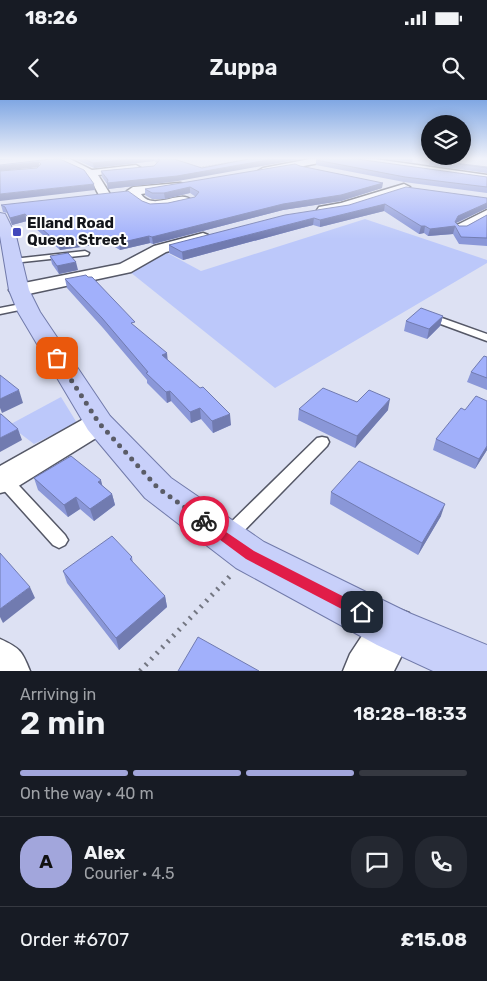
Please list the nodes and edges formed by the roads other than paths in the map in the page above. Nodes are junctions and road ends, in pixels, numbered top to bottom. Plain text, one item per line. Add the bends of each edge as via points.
1 (105, 186) edge
2 (181, 186) edge
3 (400, 186) edge
4 (114, 193) junction
5 (190, 198) edge
6 (309, 212) edge
7 (487, 214) edge
8 (462, 228) edge
9 (3, 230) edge
10 (216, 234) edge
11 (84, 253) dead end
12 (13, 261) junction
13 (23, 298) junction
14 (0, 312) edge
15 (442, 321) edge
16 (487, 338) edge
17 (99, 423) junction
18 (322, 442) dead end
19 (2, 480) edge
20 (58, 540) dead end
21 (238, 546) junction
22 (393, 628) junction
23 (0, 663) edge
24 (486, 668) edge
25 (6, 671) edge
26 (367, 671) edge

1 - 4 street
2 - 4 street
3 - 6 street via 409,187 344,208
4 - 5 street via 140,201 147,207
7 - 8 street
9 - 12 main road
10 - 13 street via 160,249 125,268
11 - 12 lane
12 - 13 main road
13 - 14 lane
13 - 17 main road
15 - 16 lane
17 - 19 street
17 - 21 main road via 158,488
18 - 21 lane
19 - 20 lane
21 - 22 main road
22 - 24 main road
22 - 26 street
23 - 25 street

